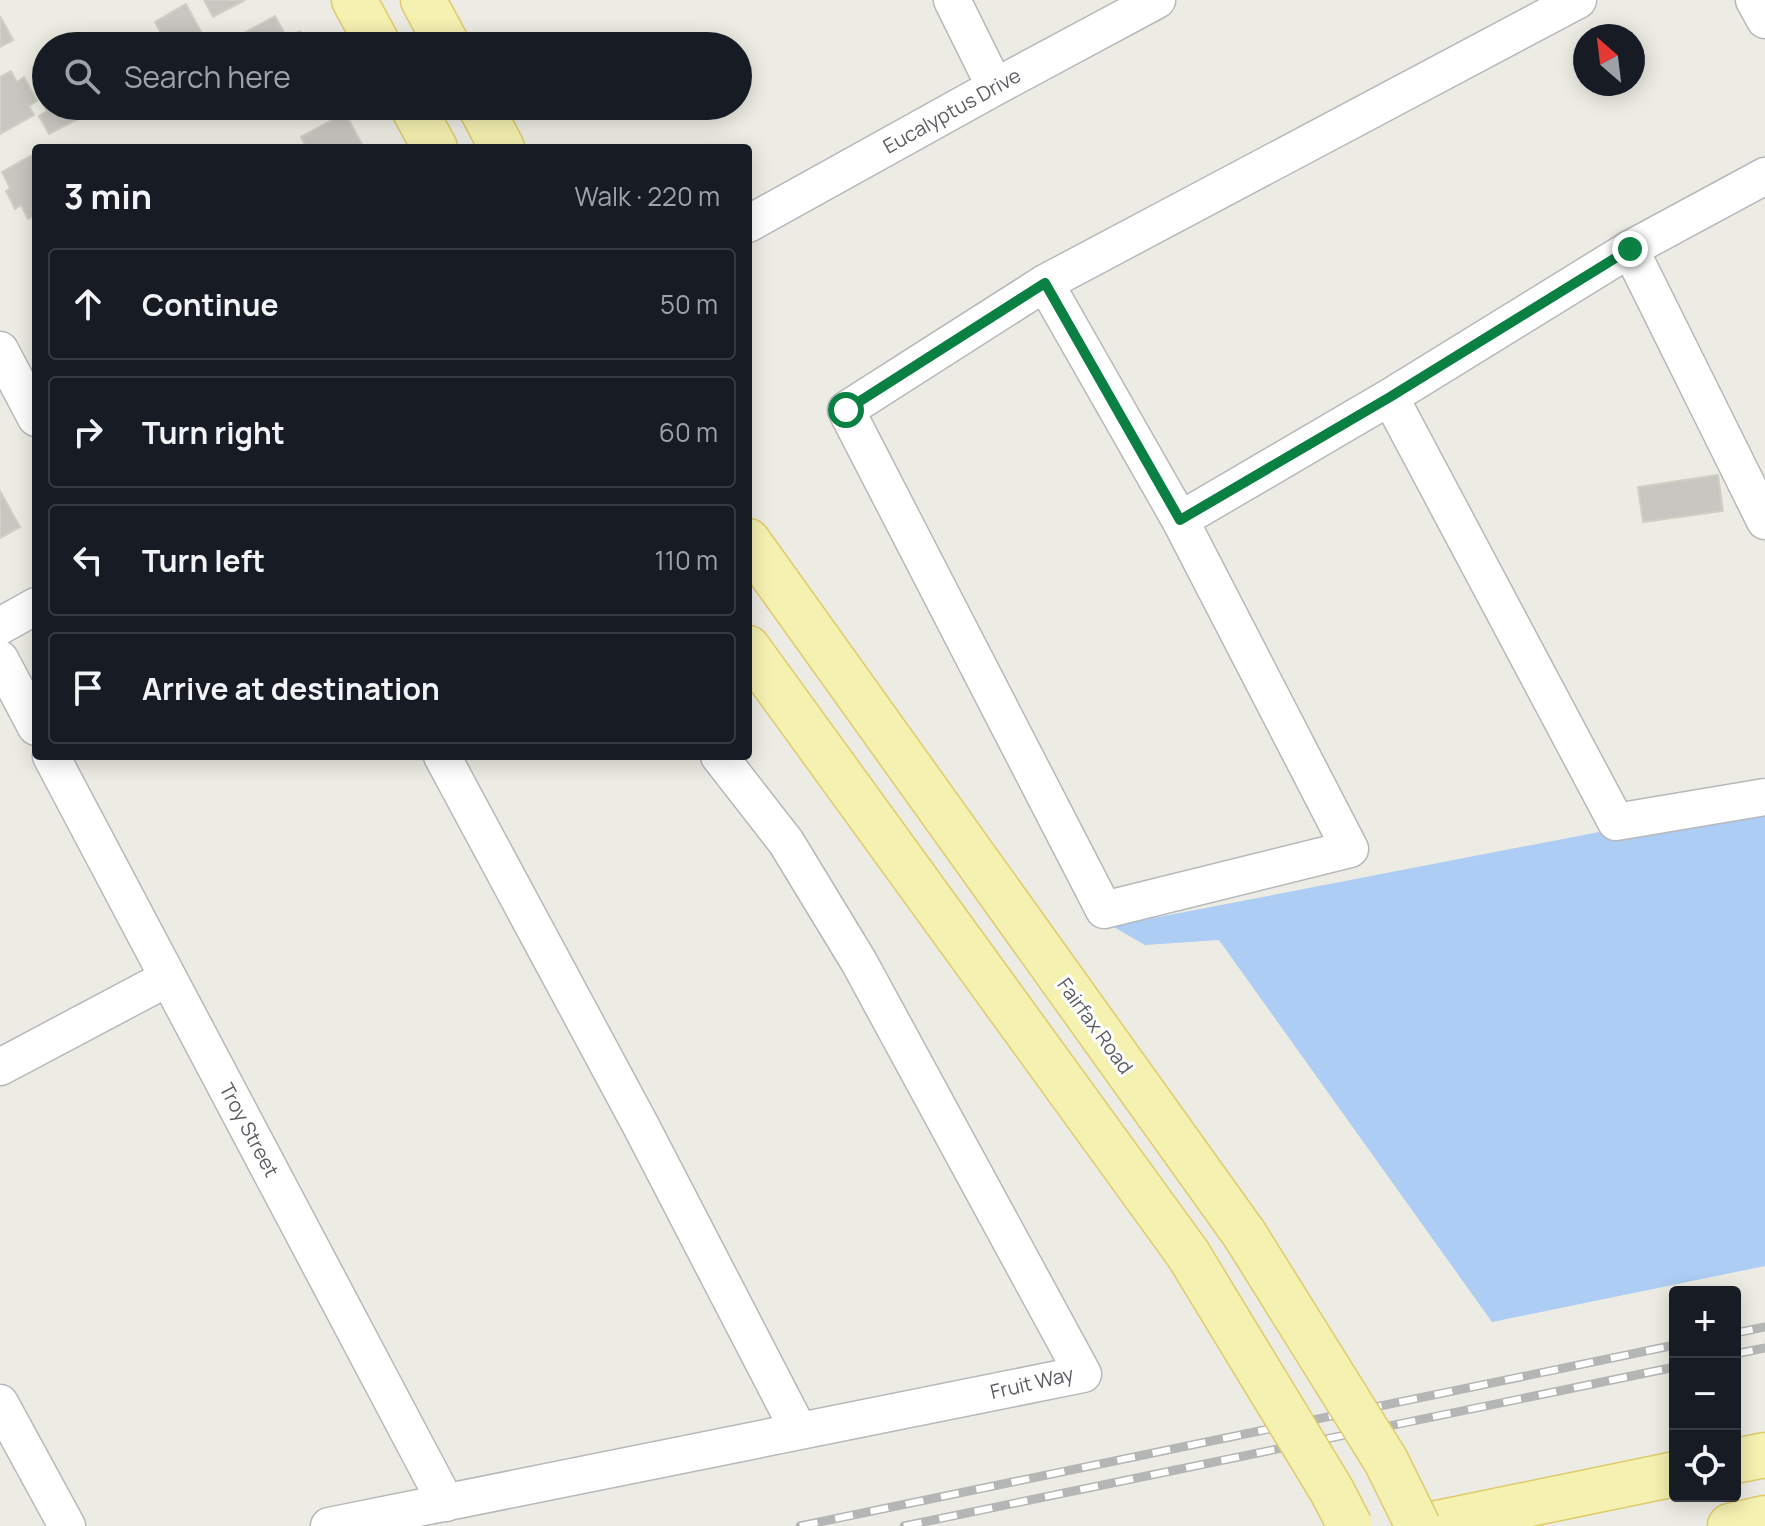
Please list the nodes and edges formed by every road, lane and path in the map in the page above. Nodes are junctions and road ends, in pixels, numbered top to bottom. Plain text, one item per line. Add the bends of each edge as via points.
1 (354, 0) edge
2 (423, 0) edge
3 (952, 0) edge
4 (1157, 0) edge
5 (1578, 0) edge
6 (1754, 0) edge
7 (1765, 20) edge
8 (371, 32) edge
9 (440, 32) edge
10 (995, 87) junction
11 (420, 120) edge
12 (487, 120) edge
13 (433, 144) edge
14 (500, 144) edge
15 (1765, 176) edge
16 (752, 222) edge
17 (1630, 249) junction
18 (1045, 283) junction
19 (0, 350) edge
20 (1390, 397) junction
21 (32, 410) edge
22 (1180, 520) junction
23 (1765, 521) edge
24 (752, 547) edge
25 (32, 608) edge
26 (0, 626) edge
27 (752, 654) edge
28 (0, 659) edge
29 (32, 719) edge
30 (53, 760) edge
31 (444, 760) edge
32 (722, 760) edge
33 (1765, 797) edge
34 (168, 978) junction
35 (0, 1067) edge
36 (0, 1403) edge
37 (799, 1431) junction
38 (1765, 1455) edge
39 (1741, 1460) edge
40 (1669, 1475) edge
41 (446, 1503) junction
42 (1765, 1518) edge
43 (67, 1526) edge
44 (329, 1526) edge
45 (1350, 1526) edge
46 (1420, 1526) edge
47 (1730, 1526) edge

1 - 8 main road
2 - 9 main road
3 - 10 street
4 - 10 street, Eucalyptus Drive
5 - 18 street
6 - 7 street
10 - 16 street, Eucalyptus Drive
11 - 13 main road
12 - 14 main road
15 - 17 street
17 - 20 street
17 - 23 street
18 - 22 street
18 - 22 street via 846,410 1104,910 1350,849
19 - 21 street
20 - 22 street
20 - 33 street via 1616,822
24 - 46 main road, Fairfax Road, bridge via 1245,1235 1386,1461
25 - 26 street
27 - 45 main road, bridge via 1188,1254
28 - 29 street
30 - 34 street, Troy Street
31 - 37 street
32 - 37 street, Fruit Way via 786,842 859,962 1083,1374
34 - 35 street
34 - 41 street, Troy Street
36 - 43 street
37 - 41 street, Fruit Way
38 - 39 main road
40 - 46 main road
41 - 44 street, Fruit Way
42 - 47 main road

